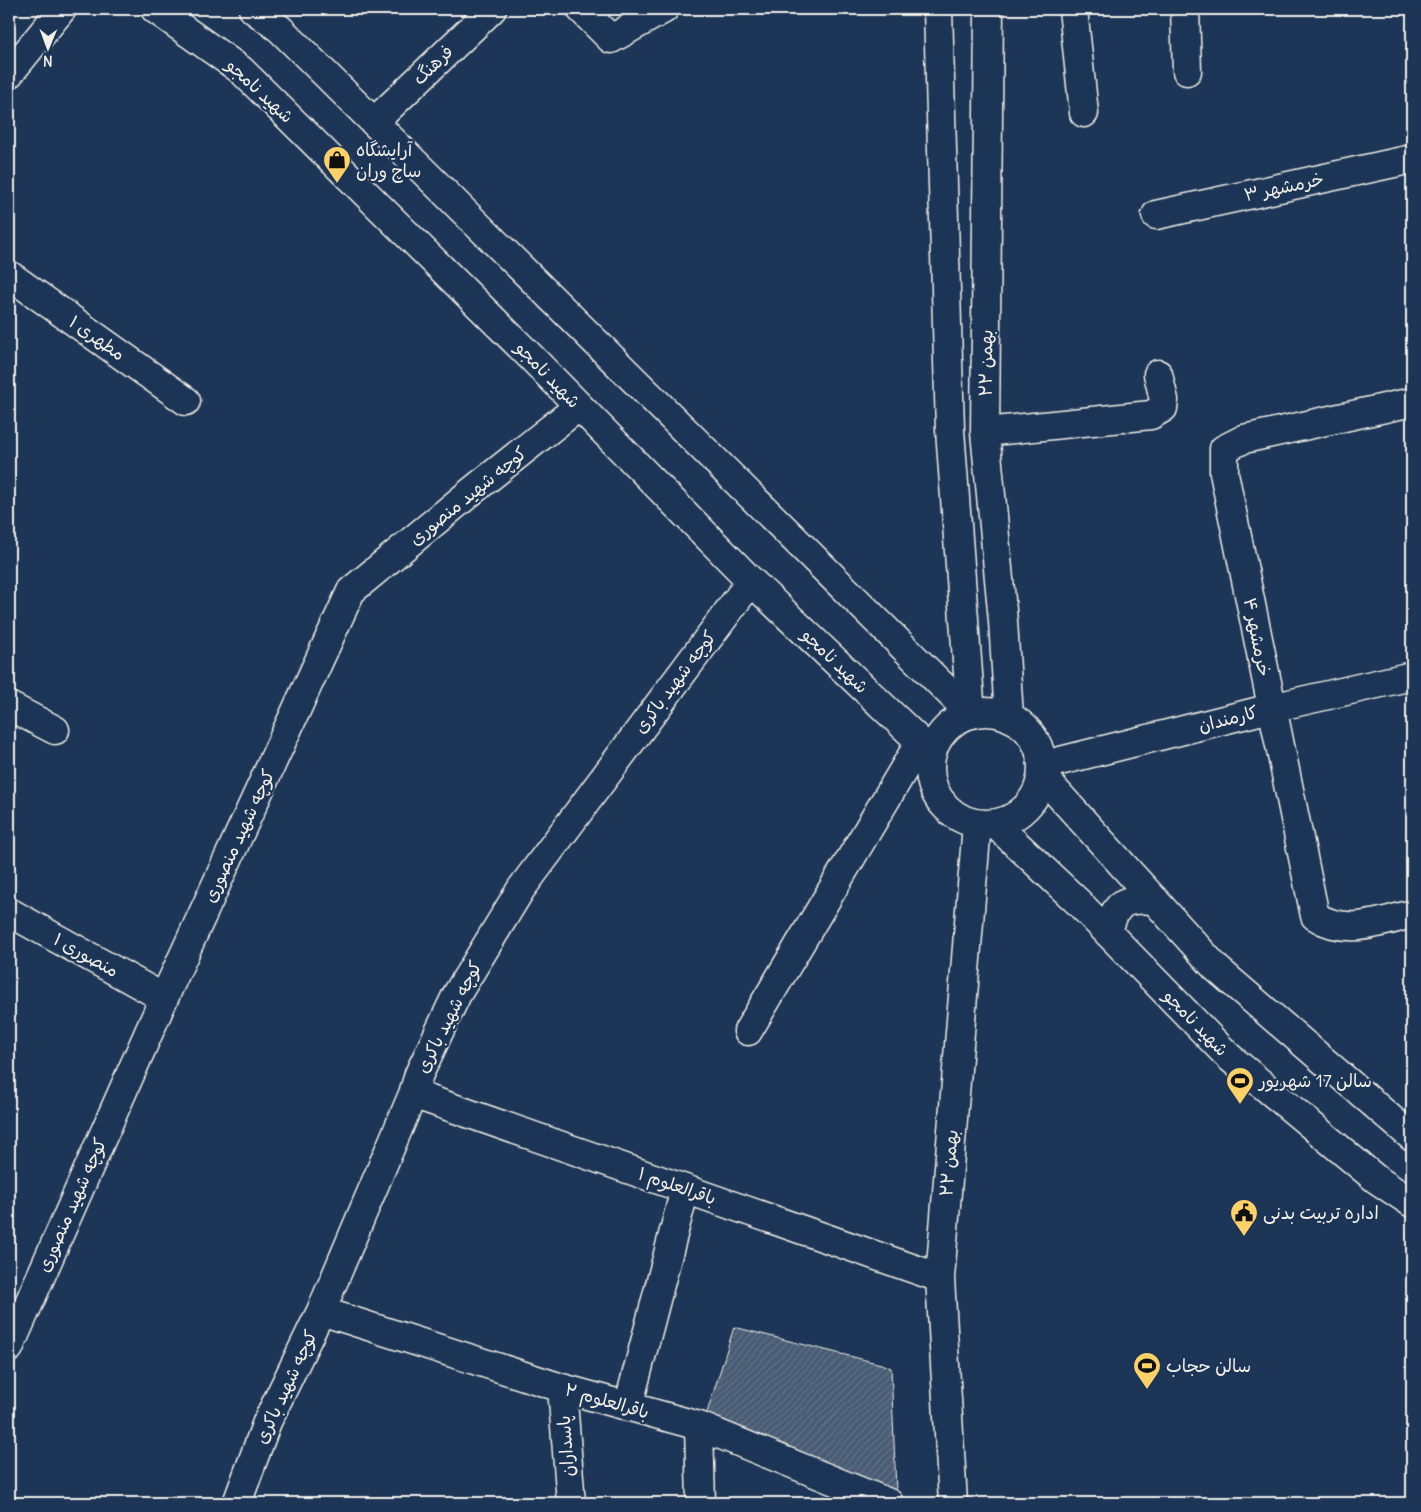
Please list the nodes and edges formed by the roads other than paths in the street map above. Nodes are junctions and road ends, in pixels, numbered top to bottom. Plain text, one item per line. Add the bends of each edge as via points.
1 (62, 9) edge
2 (155, 9) edge
3 (253, 9) edge
4 (492, 9) edge
5 (581, 9) edge
6 (664, 9) edge
7 (938, 9) edge
8 (989, 9) edge
9 (1073, 9) edge
10 (1186, 9) edge
11 (1187, 71) dead end
12 (9, 74) edge
13 (1084, 113) dead end
14 (374, 122) junction
15 (1412, 159) edge
16 (1156, 215) dead end
17 (9, 275) edge
18 (1158, 374) dead end
19 (186, 401) dead end
20 (1412, 402) edge
21 (578, 407) junction
22 (985, 432) junction
23 (751, 581) junction
24 (1412, 676) edge
25 (9, 706) edge
26 (1271, 708) junction
27 (971, 714) junction
28 (1009, 717) junction
29 (55, 730) dead end
30 (926, 748) junction
31 (1043, 771) junction
32 (986, 824) junction
33 (1155, 900) junction
34 (9, 912) edge
35 (1412, 914) edge
36 (1108, 933) junction
37 (164, 998) junction
38 (748, 1030) dead end
39 (413, 1094) junction
40 (1412, 1137) edge
41 (685, 1189) junction
42 (1412, 1203) edge
43 (940, 1278) junction
44 (321, 1311) junction
45 (9, 1348) edge
46 (562, 1388) junction
47 (628, 1407) junction
48 (699, 1426) junction
49 (237, 1503) edge
50 (571, 1503) edge
51 (701, 1503) edge
52 (889, 1503) edge
53 (953, 1503) edge

1 - 12 street
2 - 21 street, شهید نامجو via 241,70
3 - 14 street via 280,29
4 - 14 street, فرهنگ
5 - 6 street via 611,38
7 - 27 street, ۲۲ بهمن via 950,430
8 - 22 street, ۲۲ بهمن
9 - 13 street
10 - 11 street
14 - 27 street
15 - 16 street, خرمشهر ۳
17 - 19 street, مطهری ۱
18 - 22 street via 1163,408 1150,415
20 - 26 street, خرمشهر ۴ via 1244,439 1224,450 1224,473
21 - 23 street, شهید نامجو
21 - 37 street, کوچه شهید منصوری via 351,591
22 - 28 street, ۲۲ بهمن
23 - 30 street, شهید نامجو
23 - 39 street, کوچه شهید باکری via 521,889 457,994 419,1074
24 - 26 street, کارمندان
25 - 29 street
26 - 31 street, کارمندان
26 - 35 street, خرمشهر ۴ via 1315,916 1326,923 1348,928
27 - 28 street via 990,712
27 - 30 street via 954,722
28 - 31 street via 1025,728 1036,742 1042,752
30 - 32 street via 934,791 945,807 960,818
30 - 38 street
31 - 32 street via 1037,793 1026,808 1012,818
31 - 33 street
32 - 36 street, شهید نامجو
32 - 43 street, ۲۲ بهمن
33 - 36 street via 1136,899 1122,903 1112,915
33 - 40 street via 1216,968
34 - 37 street, منصوری ۱
36 - 42 street, شهید نامجو via 1228,1056 1376,1179
37 - 45 street, کوچه شهید منصوری
39 - 41 street, باقرالعلوم ۱
39 - 44 street, کوچه شهید باکری
41 - 43 street, باقرالعلوم ۱
41 - 47 street
43 - 53 street, ۲۲ بهمن
44 - 46 street, باقرالعلوم ۲
44 - 49 street, کوچه شهید باکری via 267,1422
46 - 47 street, باقرالعلوم ۲
46 - 50 street, پاسداران
47 - 48 street, باقرالعلوم ۲
48 - 51 street
48 - 52 street, باقرالعلوم ۲

